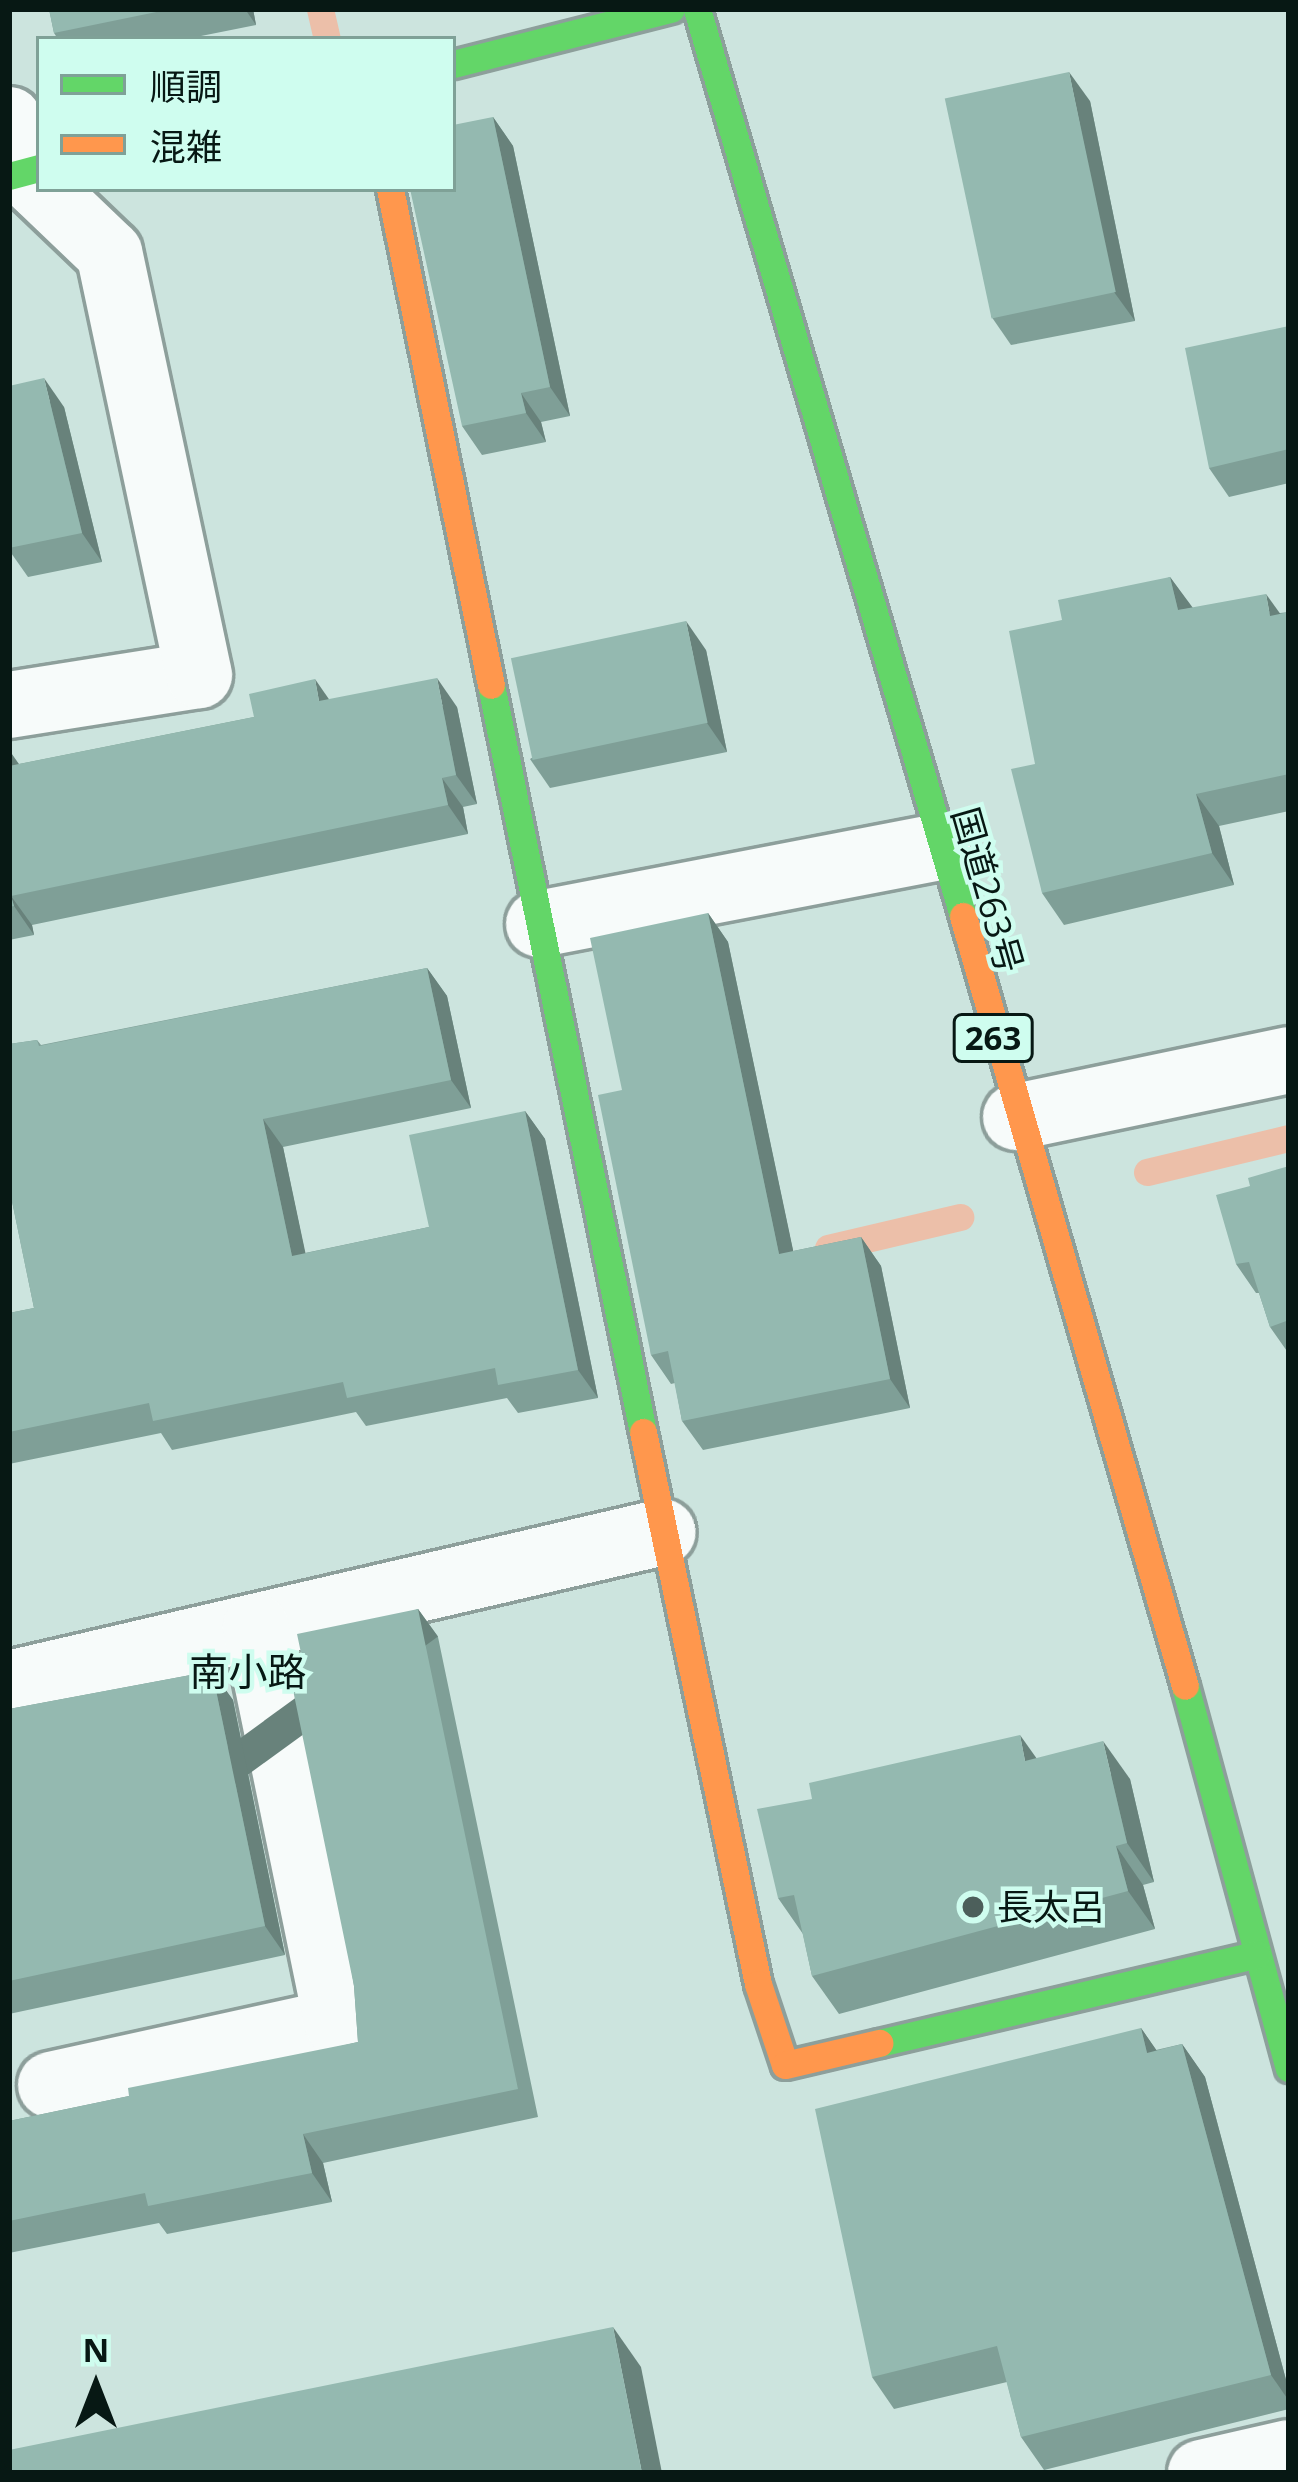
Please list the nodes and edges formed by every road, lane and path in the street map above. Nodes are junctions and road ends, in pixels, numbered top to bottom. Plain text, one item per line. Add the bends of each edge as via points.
1 (671, 9) edge
2 (697, 9) edge
3 (456, 63) edge
4 (50, 192) edge
5 (391, 192) edge
6 (9, 705) edge
7 (938, 847) junction
8 (539, 923) junction
9 (1289, 1060) edge
10 (1016, 1117) junction
11 (663, 1532) junction
12 (256, 1627) junction
13 (9, 1684) edge
14 (1257, 1954) junction
15 (1289, 2068) edge
16 (51, 2085) dead end
17 (1289, 2453) edge
18 (1201, 2473) edge

1 - 3 main road
2 - 7 main road, 国道263号 / 263
4 - 6 street via 109,253 199,675
5 - 8 main road
7 - 8 street
7 - 10 main road, 国道263号 / 263
8 - 11 main road
9 - 10 street
10 - 14 main road, 国道263号 / 263 via 1154,1570
11 - 12 street
11 - 14 main road via 758,1984 785,2065
12 - 13 street
12 - 16 street via 338,2022
14 - 15 main road, 国道263号 / 263
17 - 18 street

